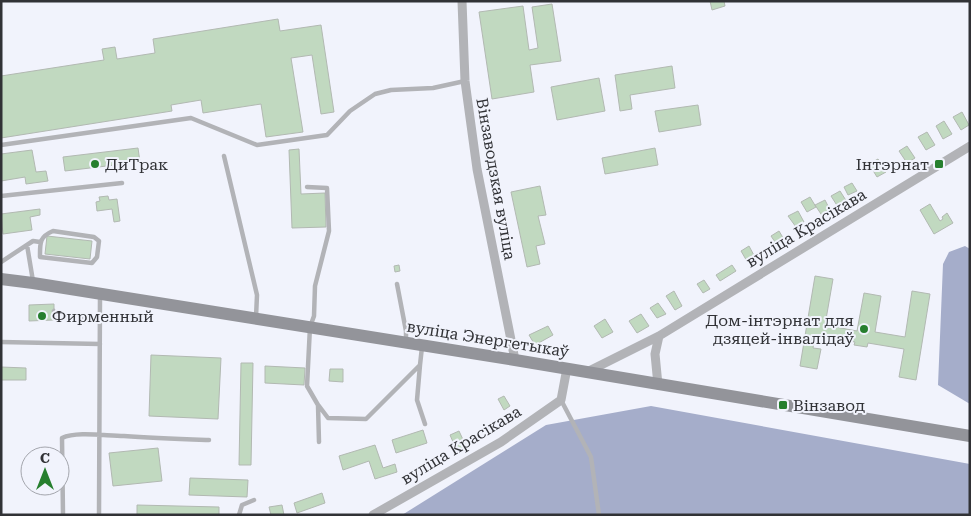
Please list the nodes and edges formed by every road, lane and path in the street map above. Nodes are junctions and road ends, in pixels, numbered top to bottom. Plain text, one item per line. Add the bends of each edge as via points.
1 (462, 1) edge
2 (465, 81) junction
3 (1, 144) edge
4 (970, 146) edge
5 (224, 156) dead end
6 (122, 183) dead end
7 (306, 187) dead end
8 (1, 196) edge
9 (40, 242) junction
10 (27, 245) junction
11 (1, 262) edge
12 (1, 279) edge
13 (33, 283) junction
14 (397, 284) dead end
15 (101, 293) junction
16 (54, 311) dead end
17 (100, 318) junction
18 (256, 318) junction
19 (310, 327) junction
20 (659, 336) junction
21 (1, 342) edge
22 (406, 342) junction
23 (100, 344) junction
24 (423, 345) junction
25 (515, 360) junction
26 (420, 366) junction
27 (567, 368) junction
28 (586, 372) junction
29 (658, 385) junction
30 (560, 400) junction
31 (318, 405) junction
32 (425, 424) dead end
33 (99, 435) junction
34 (970, 436) edge
35 (209, 440) dead end
36 (319, 442) dead end
37 (254, 500) dead end
38 (63, 515) edge
39 (99, 515) edge
40 (239, 515) edge
41 (373, 515) edge
42 (599, 515) edge

1 - 2 street, Вінзаводзкая вуліца
2 - 3 lane via 375,94 350,111 327,135 257,145 191,118
2 - 25 street, Вінзаводзкая вуліца via 477,169
4 - 20 street, вуліца Красікава
5 - 18 lane via 257,295
6 - 8 lane
7 - 19 lane via 327,188 329,231 315,286 314,316
9 - 9 lane via 40,257 92,263 97,257 99,241 94,237 53,231 45,234
9 - 10 lane via 33,241
10 - 11 lane
10 - 13 lane
12 - 13 main road, вуліца Энергетыкаў
13 - 15 main road, вуліца Энергетыкаў
14 - 22 lane
15 - 17 lane
15 - 18 main road, вуліца Энергетыкаў
16 - 17 lane via 61,318
17 - 23 lane
18 - 19 main road, вуліца Энергетыкаў
19 - 22 main road, вуліца Энергетыкаў
19 - 31 lane via 307,386
20 - 28 street, вуліца Красікава
20 - 29 street via 654,354
21 - 23 lane
22 - 24 main road, вуліца Энергетыкаў
23 - 33 lane
24 - 25 main road, вуліца Энергетыкаў
24 - 26 lane
25 - 27 main road, вуліца Энергетыкаў
26 - 31 lane via 366,418 328,418
26 - 32 lane via 417,400
27 - 28 main road, вуліца Энергетыкаў
27 - 30 street
28 - 29 main road, вуліца Энергетыкаў
29 - 34 main road, вуліца Энергетыкаў
30 - 41 street, вуліца Красікава via 501,442
30 - 42 lane via 591,457
31 - 36 lane
33 - 35 lane
33 - 38 lane via 71,434 62,438
33 - 39 lane
37 - 40 lane via 242,506

